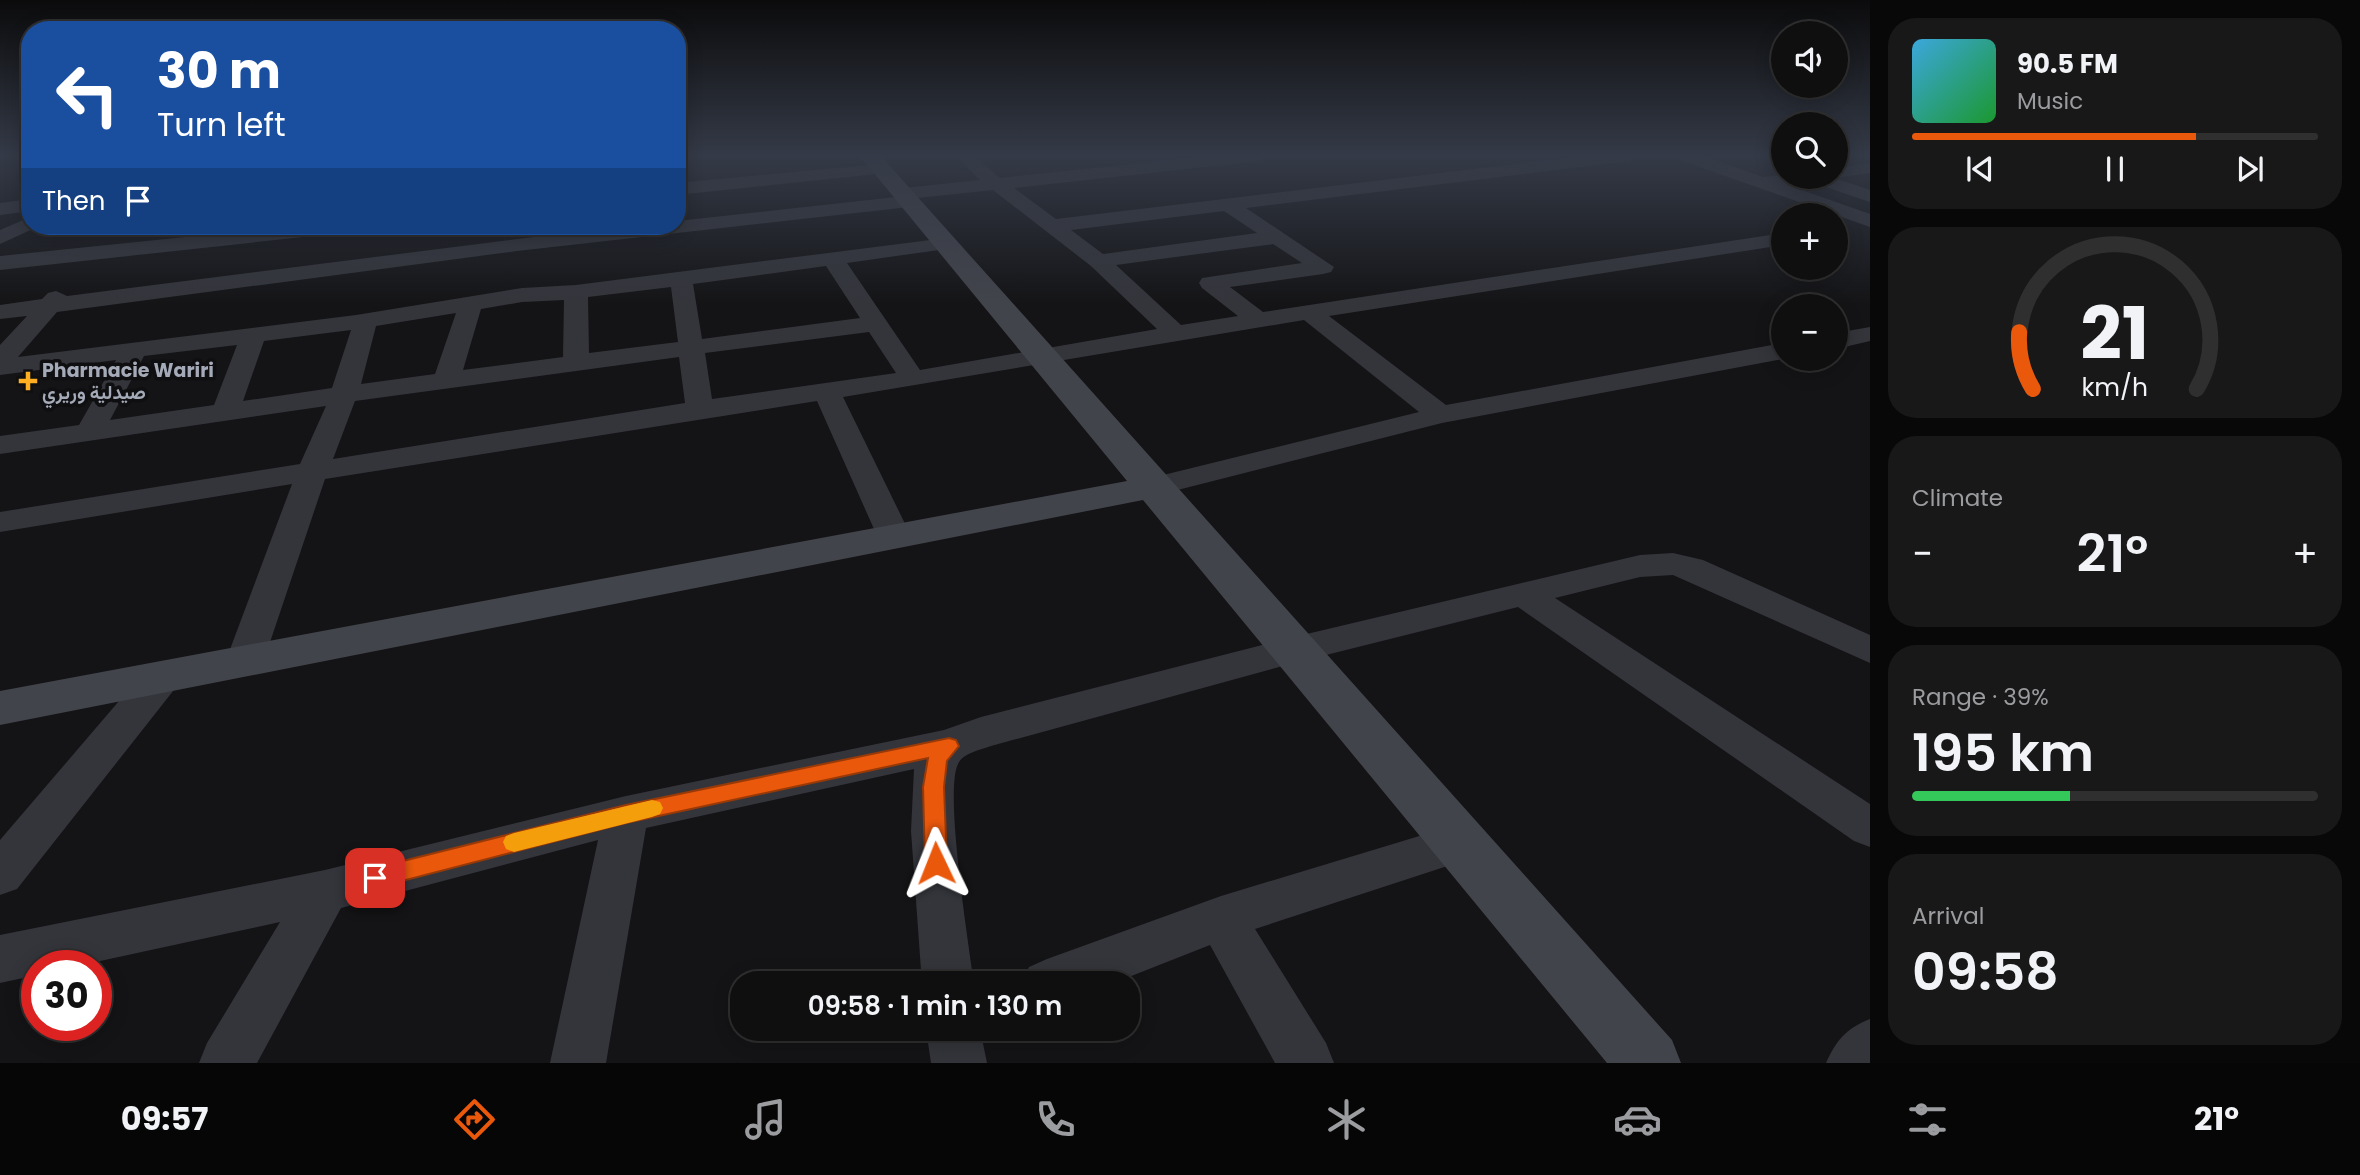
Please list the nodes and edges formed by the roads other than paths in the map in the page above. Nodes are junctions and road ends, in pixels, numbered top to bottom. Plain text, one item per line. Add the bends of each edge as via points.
1 (21, 206) edge
2 (718, 206) edge
3 (913, 206) edge
4 (1026, 206) edge
5 (1222, 206) edge
6 (1228, 206) edge
7 (1823, 206) edge
8 (0, 209) edge
9 (686, 210) edge
10 (1870, 223) edge
11 (1052, 226) junction
12 (21, 228) edge
13 (1848, 228) edge
14 (113, 235) edge
15 (268, 235) edge
16 (520, 235) edge
17 (1276, 237) junction
18 (0, 239) edge
19 (1771, 241) edge
20 (946, 244) junction
21 (1167, 252) junction
22 (96, 254) junction
23 (832, 258) junction
24 (1100, 261) junction
25 (0, 264) edge
26 (1323, 267) junction
27 (681, 279) junction
28 (1210, 283) junction
29 (576, 292) junction
30 (522, 295) junction
31 (1381, 301) junction
32 (471, 303) junction
33 (49, 306) junction
34 (0, 312) edge
35 (1308, 313) junction
36 (1258, 320) junction
37 (356, 322) junction
38 (878, 323) junction
39 (1176, 333) junction
40 (254, 334) junction
41 (1870, 334) edge
42 (1848, 339) edge
43 (691, 347) junction
44 (135, 350) junction
45 (1771, 353) edge
46 (1044, 356) junction
47 (0, 361) edge
48 (576, 363) junction
49 (0, 367) edge
50 (913, 379) junction
51 (446, 380) junction
52 (827, 392) junction
53 (344, 395) junction
54 (700, 409) junction
55 (226, 411) junction
56 (1441, 415) junction
57 (90, 431) junction
58 (0, 445) edge
59 (313, 470) junction
60 (1154, 487) junction
61 (0, 522) edge
62 (895, 538) junction
63 (1524, 594) junction
64 (1294, 650) junction
65 (1870, 650) edge
66 (244, 660) junction
67 (163, 676) junction
68 (0, 708) edge
69 (949, 746) junction
70 (626, 814) junction
71 (1870, 828) edge
72 (1459, 843) junction
73 (0, 874) edge
74 (325, 891) junction
75 (1221, 918) junction
76 (0, 959) edge
77 (947, 971) edge
78 (1081, 971) edge
79 (955, 1041) edge
80 (1870, 1046) edge
81 (227, 1063) edge
82 (578, 1063) edge
83 (959, 1063) edge
84 (1306, 1063) edge
85 (1649, 1063) edge
86 (1854, 1063) edge

1 - 8 street
2 - 9 street
3 - 20 street
4 - 11 street
5 - 11 street
6 - 17 street
7 - 10 street
10 - 13 street
11 - 24 street
12 - 18 street
14 - 22 street
15 - 22 street
16 - 30 street
16 - 33 street
17 - 21 street
17 - 26 street
19 - 31 street
20 - 23 street
20 - 46 street
21 - 24 street
21 - 28 street
22 - 25 street
22 - 33 street
23 - 27 street
23 - 38 street
24 - 39 street
26 - 28 street
26 - 31 street
27 - 29 street
27 - 43 street
28 - 36 street
29 - 30 street
29 - 48 street
30 - 32 street
31 - 35 street
32 - 37 street
32 - 51 street
33 - 34 street
33 - 47 street
35 - 36 street
35 - 56 street
36 - 39 street
37 - 40 street
37 - 53 street via 364,328
38 - 43 street
38 - 50 street
39 - 46 street
40 - 44 street
40 - 55 street
41 - 42 street
43 - 48 street
43 - 54 street
44 - 49 street
44 - 57 street
45 - 56 street
46 - 50 street
46 - 60 street
48 - 51 street
50 - 52 street
51 - 53 street
52 - 54 street
52 - 62 street
53 - 55 street
53 - 59 street
54 - 59 street
55 - 57 street
56 - 60 street
57 - 58 street
59 - 61 street
59 - 66 street
60 - 62 street
60 - 64 street
62 - 66 street
63 - 64 street
63 - 65 street via 1640,566 1673,564 1713,576
63 - 71 street
64 - 69 street via 981,733
64 - 72 street
66 - 67 street
67 - 68 street
67 - 73 street
69 - 70 street
69 - 77 street via 937,759 933,787
70 - 74 street
70 - 82 street
72 - 75 street
72 - 85 street
74 - 76 street
74 - 81 street
75 - 78 street
75 - 84 street
79 - 83 street
80 - 86 street

